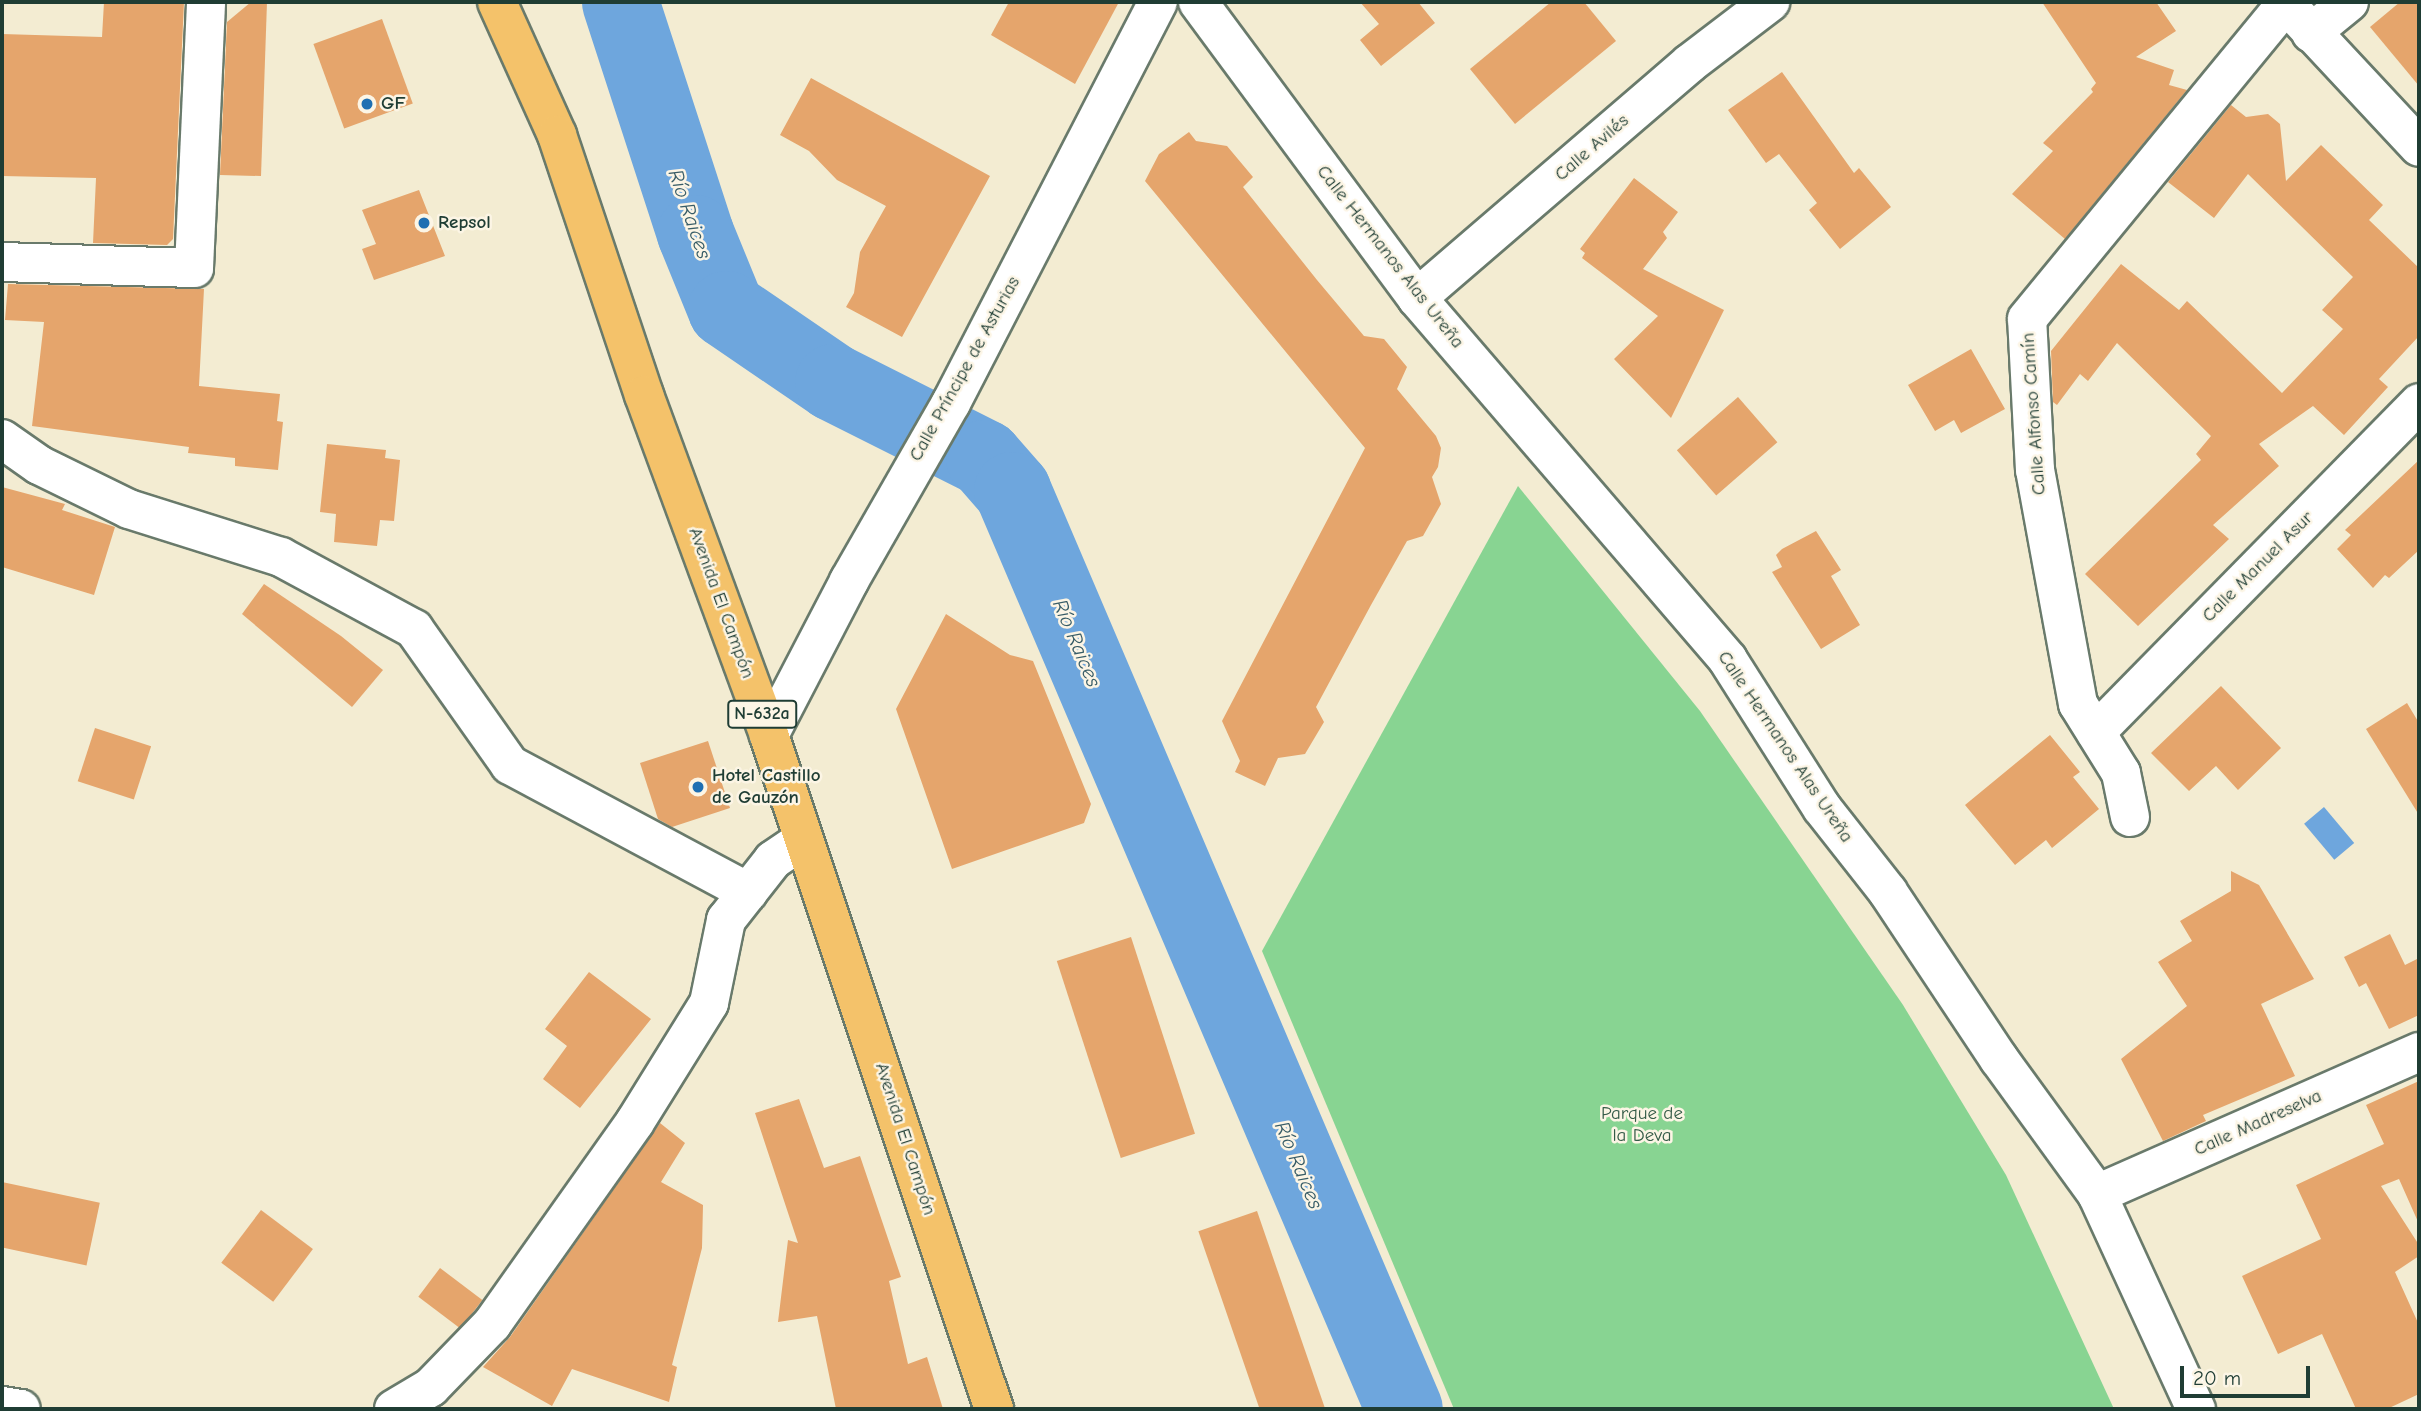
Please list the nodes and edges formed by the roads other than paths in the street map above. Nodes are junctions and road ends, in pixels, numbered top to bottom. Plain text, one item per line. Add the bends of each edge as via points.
1 (497, 2) edge
2 (1158, 2) edge
3 (1198, 2) edge
4 (1770, 2) edge
5 (2349, 2) edge
6 (205, 3) edge
7 (2285, 3) edge
8 (2311, 33) junction
9 (2419, 147) edge
10 (2, 262) edge
11 (1417, 298) junction
12 (2419, 403) edge
13 (2, 439) edge
14 (2096, 732) junction
15 (769, 734) junction
16 (2130, 817) dead end
17 (804, 839) junction
18 (748, 892) junction
19 (2419, 1052) edge
20 (2097, 1194) junction
21 (2, 1406) edge
22 (21, 1409) edge
23 (394, 1409) edge
24 (994, 1409) edge
25 (2196, 1409) edge

1 - 15 main road, Avenida El Campón / N-632a via 557,135 644,395
2 - 15 street, Calle Príncipe de Asturias via 951,403 909,472
3 - 11 street, Calle Hermanos Alas Ureña
4 - 11 street, Calle Avilés via 1690,63
5 - 8 street
6 - 10 street via 194,268
7 - 8 street
7 - 14 street, Calle Alfonso Camín via 2027,319 2035,470 2078,704
8 - 9 street
11 - 20 street, Calle Hermanos Alas Ureña via 1728,660 1822,808 1888,892 1999,1059
12 - 14 street, Calle Manuel Asur
13 - 18 street via 39,465 129,509 281,557 414,629 510,765
14 - 16 street, Calle Alfonso Camín via 2121,773
15 - 17 main road, Avenida El Campón / N-632a
17 - 18 street via 773,860
17 - 24 main road, Avenida El Campón / N-632a
18 - 23 street via 726,920 709,1003 635,1122 492,1324 431,1387
19 - 20 street, Calle Madreselva
20 - 25 street, Calle Hermanos Alas Ureña
21 - 22 street

